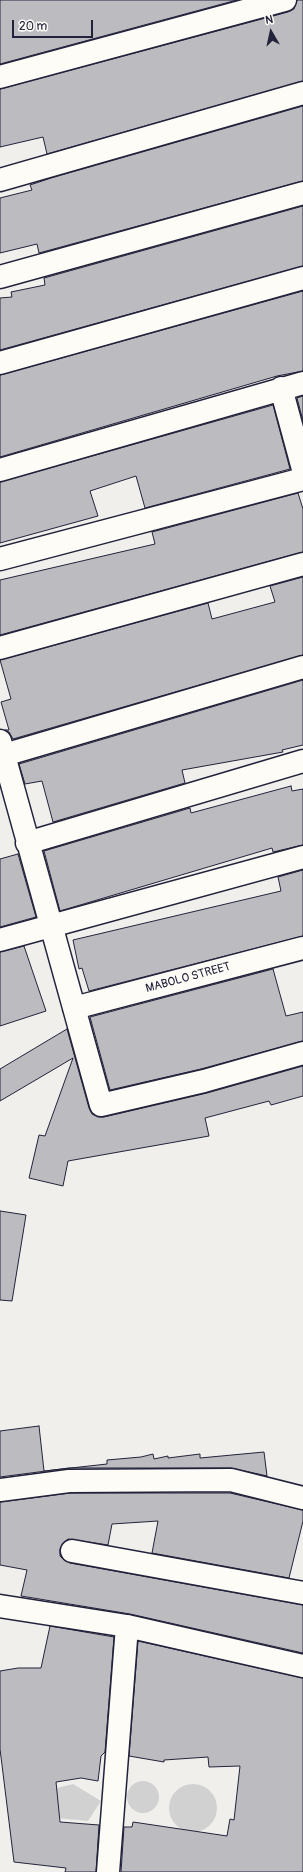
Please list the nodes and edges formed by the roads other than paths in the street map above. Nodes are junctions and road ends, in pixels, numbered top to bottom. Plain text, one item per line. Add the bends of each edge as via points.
1 (286, 0) edge
2 (0, 77) edge
3 (303, 93) edge
4 (0, 180) edge
5 (303, 193) edge
6 (0, 278) edge
7 (303, 278) edge
8 (0, 363) edge
9 (303, 382) edge
10 (281, 388) junction
11 (303, 469) edge
12 (0, 470) edge
13 (303, 479) edge
14 (0, 559) edge
15 (303, 564) edge
16 (0, 648) edge
17 (303, 667) edge
18 (2, 748) edge
19 (303, 761) edge
20 (27, 843) junction
21 (303, 857) edge
22 (51, 926) junction
23 (0, 940) edge
24 (303, 948) edge
25 (74, 1008) junction
26 (303, 1053) edge
27 (0, 1490) edge
28 (303, 1498) edge
29 (72, 1551) dead end
30 (303, 1593) edge
31 (0, 1606) edge
32 (128, 1626) junction
33 (303, 1666) edge
34 (108, 1872) edge

1 - 2 street
3 - 4 street
5 - 6 street
7 - 8 street
9 - 10 street
10 - 11 street
10 - 12 street
13 - 14 street
15 - 16 street
17 - 18 street
18 - 20 street
19 - 20 street
20 - 22 street
21 - 22 street
22 - 23 street
22 - 25 street
24 - 25 street, MABOLO STREET
25 - 26 street via 101,1105 204,1081
27 - 28 street via 69,1481 231,1480
29 - 30 street
31 - 32 street
32 - 33 street
32 - 34 street

